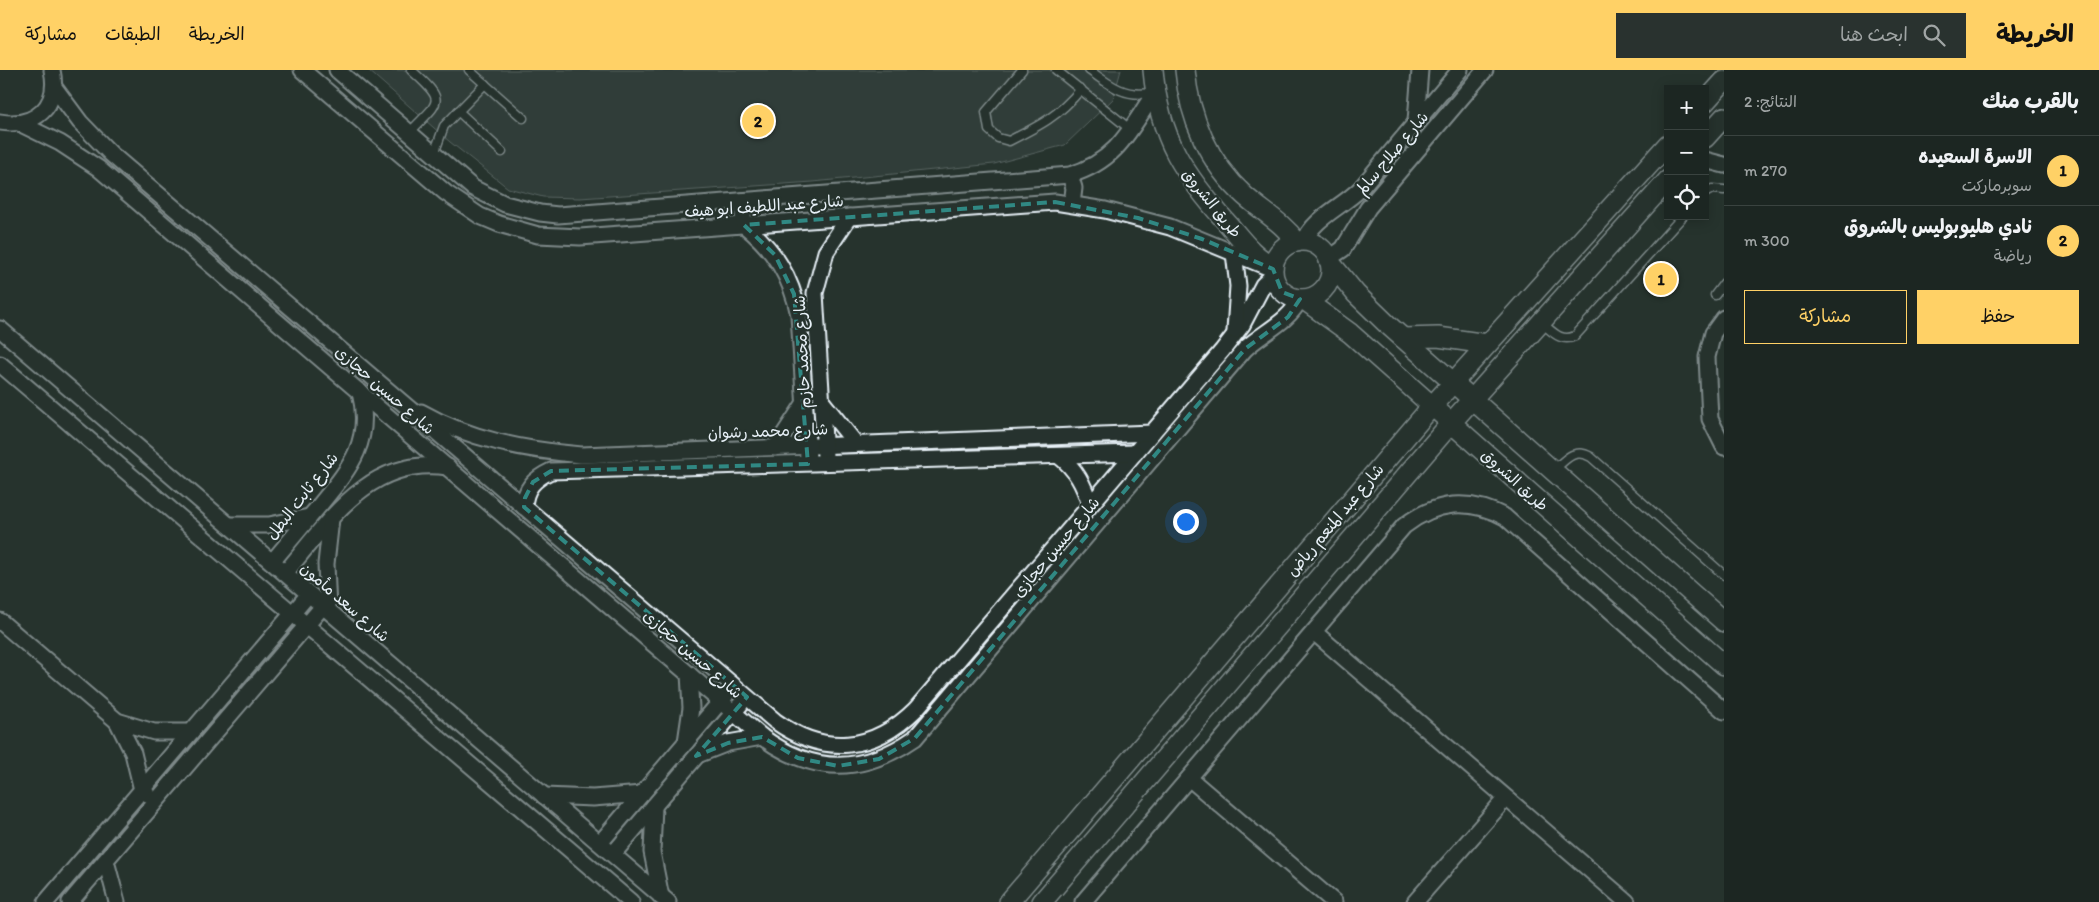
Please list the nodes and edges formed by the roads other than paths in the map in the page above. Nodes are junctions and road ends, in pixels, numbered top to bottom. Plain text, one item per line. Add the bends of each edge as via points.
1 (302, 70) edge
2 (338, 70) edge
3 (411, 70) edge
4 (469, 70) edge
5 (1022, 70) edge
6 (1056, 70) edge
7 (1089, 70) edge
8 (1153, 70) edge
9 (1185, 70) edge
10 (1420, 70) edge
11 (1485, 70) edge
12 (1455, 72) edge
13 (54, 76) edge
14 (1724, 82) edge
15 (485, 84) junction
16 (1081, 89) junction
17 (1155, 92) junction
18 (1709, 98) edge
19 (458, 111) junction
20 (1724, 117) edge
21 (523, 118) dead end
22 (1416, 122) junction
23 (8, 125) edge
24 (1130, 130) junction
25 (409, 134) junction
26 (1709, 134) edge
27 (1664, 149) edge
28 (502, 152) dead end
29 (434, 156) junction
30 (1709, 161) edge
31 (1724, 165) edge
32 (1070, 175) junction
33 (1664, 185) edge
34 (1724, 190) edge
35 (1709, 191) edge
36 (1623, 195) junction
37 (742, 201) junction
38 (1072, 204) junction
39 (1640, 210) junction
40 (849, 217) junction
41 (1679, 220) edge
42 (744, 225) junction
43 (1300, 242) junction
44 (1234, 253) junction
45 (1329, 260) junction
46 (1273, 270) junction
47 (1724, 283) edge
48 (1715, 294) dead end
49 (1301, 299) junction
50 (1724, 318) edge
51 (1540, 322) junction
52 (0, 329) edge
53 (1234, 336) junction
54 (1403, 338) junction
55 (1487, 344) junction
56 (0, 364) edge
57 (362, 369) junction
58 (1453, 382) junction
59 (355, 388) junction
60 (396, 397) junction
61 (1472, 399) junction
62 (821, 401) junction
63 (804, 404) junction
64 (1432, 406) junction
65 (1451, 423) junction
66 (1152, 433) junction
67 (856, 444) junction
68 (824, 446) junction
69 (807, 447) junction
70 (1724, 447) edge
71 (775, 448) junction
72 (1138, 450) junction
73 (1059, 456) junction
74 (1154, 457) junction
75 (826, 463) junction
76 (808, 464) junction
77 (448, 467) junction
78 (1553, 471) junction
79 (1090, 506) junction
80 (524, 507) junction
81 (309, 518) junction
82 (331, 519) junction
83 (229, 525) junction
84 (272, 562) junction
85 (285, 573) junction
86 (1724, 575) edge
87 (309, 594) junction
88 (326, 608) junction
89 (292, 614) junction
90 (0, 621) edge
91 (1724, 622) edge
92 (306, 625) junction
93 (1314, 632) junction
94 (1724, 665) edge
95 (689, 674) junction
96 (733, 686) junction
97 (746, 697) junction
98 (1186, 697) junction
99 (720, 701) junction
100 (1724, 711) edge
101 (734, 712) junction
102 (1205, 712) junction
103 (118, 722) junction
104 (191, 732) junction
105 (762, 737) junction
106 (686, 742) junction
107 (696, 756) junction
108 (1189, 778) junction
109 (142, 790) junction
110 (642, 794) junction
111 (544, 796) junction
112 (1506, 798) junction
113 (156, 801) junction
114 (654, 806) junction
115 (124, 811) junction
116 (138, 822) junction
117 (600, 843) junction
118 (613, 854) junction
119 (106, 861) junction
120 (664, 899) edge
121 (46, 902) edge
122 (70, 902) edge
123 (117, 902) edge
124 (631, 902) edge
125 (1009, 902) edge
126 (1042, 902) edge
127 (1083, 902) edge
128 (1334, 902) edge
129 (1415, 902) edge
130 (1627, 902) edge

1 - 42 street, شارع عبد اللطيف ابو هيف via 446,193 468,209 518,231 559,237
2 - 25 street, شارع عبد اللطيف ابو هيف
3 - 25 lane via 435,92 434,106
4 - 15 lane
5 - 16 lane via 986,112 989,130 1003,140 1010,141 1053,118
6 - 16 lane
7 - 17 lane via 1120,91
8 - 17 street, طريق الشروق
9 - 43 street, طريق الشروق via 1192,110 1212,156 1244,195
10 - 22 street
11 - 45 street, شارع صلاح سالم via 1368,208 1343,249
12 - 22 street, شارع صلاح سالم
13 - 23 street via 46,107 30,120
13 - 57 street, شارع حسين حجازى via 80,122 111,154
14 - 18 street
15 - 19 lane
15 - 21 lane
16 - 24 lane
17 - 24 street, شارع عبد اللطيف ابو هيف
17 - 46 street, طريق الشروق via 1167,137 1185,172 1252,251
19 - 28 lane
19 - 29 lane via 441,131
20 - 26 street
22 - 43 street, شارع صلاح سالم via 1360,189 1318,221
23 - 59 street, شارع حسين حجازى via 60,143 98,168
24 - 32 street, شارع عبد اللطيف ابو هيف via 1111,154
25 - 29 street, شارع عبد اللطيف ابو هيف
27 - 36 street, شارع عبد المنعم رياض
29 - 37 street, شارع عبد اللطيف ابو هيف via 458,177 488,196 540,213 576,214
30 - 31 street
32 - 37 street, شارع عبد اللطيف ابو هيف
32 - 38 street via 1074,188
33 - 39 street, شارع عبد المنعم رياض
34 - 35 lane
36 - 39 street
36 - 55 street, شارع عبد المنعم رياض
37 - 42 street
38 - 40 street, شارع عبد اللطيف ابو هيف via 1055,202
38 - 44 street, شارع عبد اللطيف ابو هيف via 1170,227
39 - 51 street, شارع عبد المنعم رياض
40 - 42 street, شارع عبد اللطيف ابو هيف
40 - 62 street, شارع محمد حازم via 826,252 815,293
41 - 51 lane via 1575,336 1568,339 1560,337
42 - 63 street, شارع محمد حازم via 775,255 794,294 799,315
43 - 45 street via 1318,247
43 - 46 street via 1281,250
44 - 46 street, شارع عبد اللطيف ابو هيف
44 - 53 street via 1238,303
45 - 49 street via 1330,270 1325,286 1319,293
45 - 54 street, طريق الشروق via 1356,294
46 - 49 street via 1282,292
46 - 53 street, شارع حسين حجازى
47 - 48 lane
49 - 64 street, طريق الشروق via 1350,333
49 - 74 street, شارع حسين حجازى via 1288,317 1245,349
50 - 70 street via 1713,333 1707,357 1710,419
51 - 61 street, شارع عبد المنعم رياض
52 - 83 street, شارع سعد مأمون
53 - 66 street, شارع حسين حجازى
54 - 55 street via 1438,337
54 - 58 street, طريق الشروق
55 - 58 street, شارع عبد المنعم رياض
56 - 89 street
57 - 59 street
57 - 60 street, شارع حسين حجازى
58 - 61 street, طريق الشروق
58 - 64 street, شارع عبد المنعم رياض
59 - 77 street, شارع حسين حجازى
59 - 81 street, شارع ثابت البطل via 365,409 360,446 352,464
60 - 71 street, شارع محمد رشوان via 461,430 516,447 548,452 614,454
60 - 80 street, شارع حسين حجازى
61 - 65 street, شارع عبد المنعم رياض
61 - 78 street, طريق الشروق
62 - 67 street
62 - 68 street, شارع محمد حازم
63 - 69 street, شارع محمد حازم
63 - 71 street
64 - 65 street, طريق الشروق
64 - 98 street, شارع عبد المنعم رياض
65 - 94 street, طريق الشروق
65 - 102 street, شارع عبد المنعم رياض
66 - 67 street, شارع محمد رشوان
66 - 72 street, شارع حسين حجازى
67 - 68 street, شارع محمد رشوان
68 - 69 street, شارع محمد رشوان
68 - 75 street, شارع محمد حازم
69 - 71 street, شارع محمد رشوان
69 - 76 street, شارع محمد حازم
72 - 73 street, شارع محمد رشوان
72 - 74 street
72 - 79 street, شارع حسين حجازى
73 - 75 street, شارع محمد رشوان
73 - 79 street via 1079,477
74 - 105 street, شارع حسين حجازى via 915,738 879,759 838,766 798,758
75 - 76 street, شارع محمد رشوان
76 - 80 street, شارع محمد رشوان via 551,472 533,482
77 - 82 street via 412,467 376,480 345,502
77 - 95 street, شارع حسين حجازى
78 - 86 lane via 1570,455 1581,452 1591,457
78 - 91 street, طريق الشروق
79 - 97 street, شارع حسين حجازى via 916,709 886,734 848,745 828,745 809,740 791,733
80 - 96 street, شارع حسين حجازى
81 - 83 street via 270,525
81 - 84 street, شارع ثابت البطل
82 - 85 street
82 - 88 street
83 - 84 street, شارع سعد مأمون
84 - 85 street, شارع سعد مأمون
85 - 87 street, شارع سعد مأمون
87 - 88 street, شارع سعد مأمون
87 - 89 street
88 - 92 street
88 - 111 street, شارع سعد مأمون
89 - 92 street
89 - 104 street
90 - 103 street
92 - 113 street
92 - 124 street
93 - 100 street via 1404,526 1417,516 1446,505 1476,505 1505,516
93 - 108 street
93 - 112 street
95 - 99 street, شارع حسين حجازى
95 - 106 street
96 - 97 street, شارع حسين حجازى
96 - 99 street
97 - 101 street
98 - 102 street
98 - 125 street, شارع عبد المنعم رياض
99 - 101 street, شارع حسين حجازى
99 - 106 street
101 - 105 street, شارع حسين حجازى
101 - 107 street
102 - 126 street, شارع عبد المنعم رياض
103 - 104 street via 154,732
103 - 109 street via 133,753
104 - 109 street
105 - 107 street via 728,742
106 - 110 street
107 - 114 street
108 - 127 street
108 - 128 street
109 - 113 street
109 - 115 street
110 - 111 street via 593,798
110 - 117 street
111 - 117 street, شارع سعد مأمون
112 - 129 street
112 - 130 street
113 - 116 street
114 - 118 street
114 - 120 street via 652,852
115 - 116 street
115 - 121 street
116 - 119 street
117 - 118 street, شارع سعد مأمون
118 - 120 street, شارع سعد مأمون
119 - 122 street
119 - 123 street

